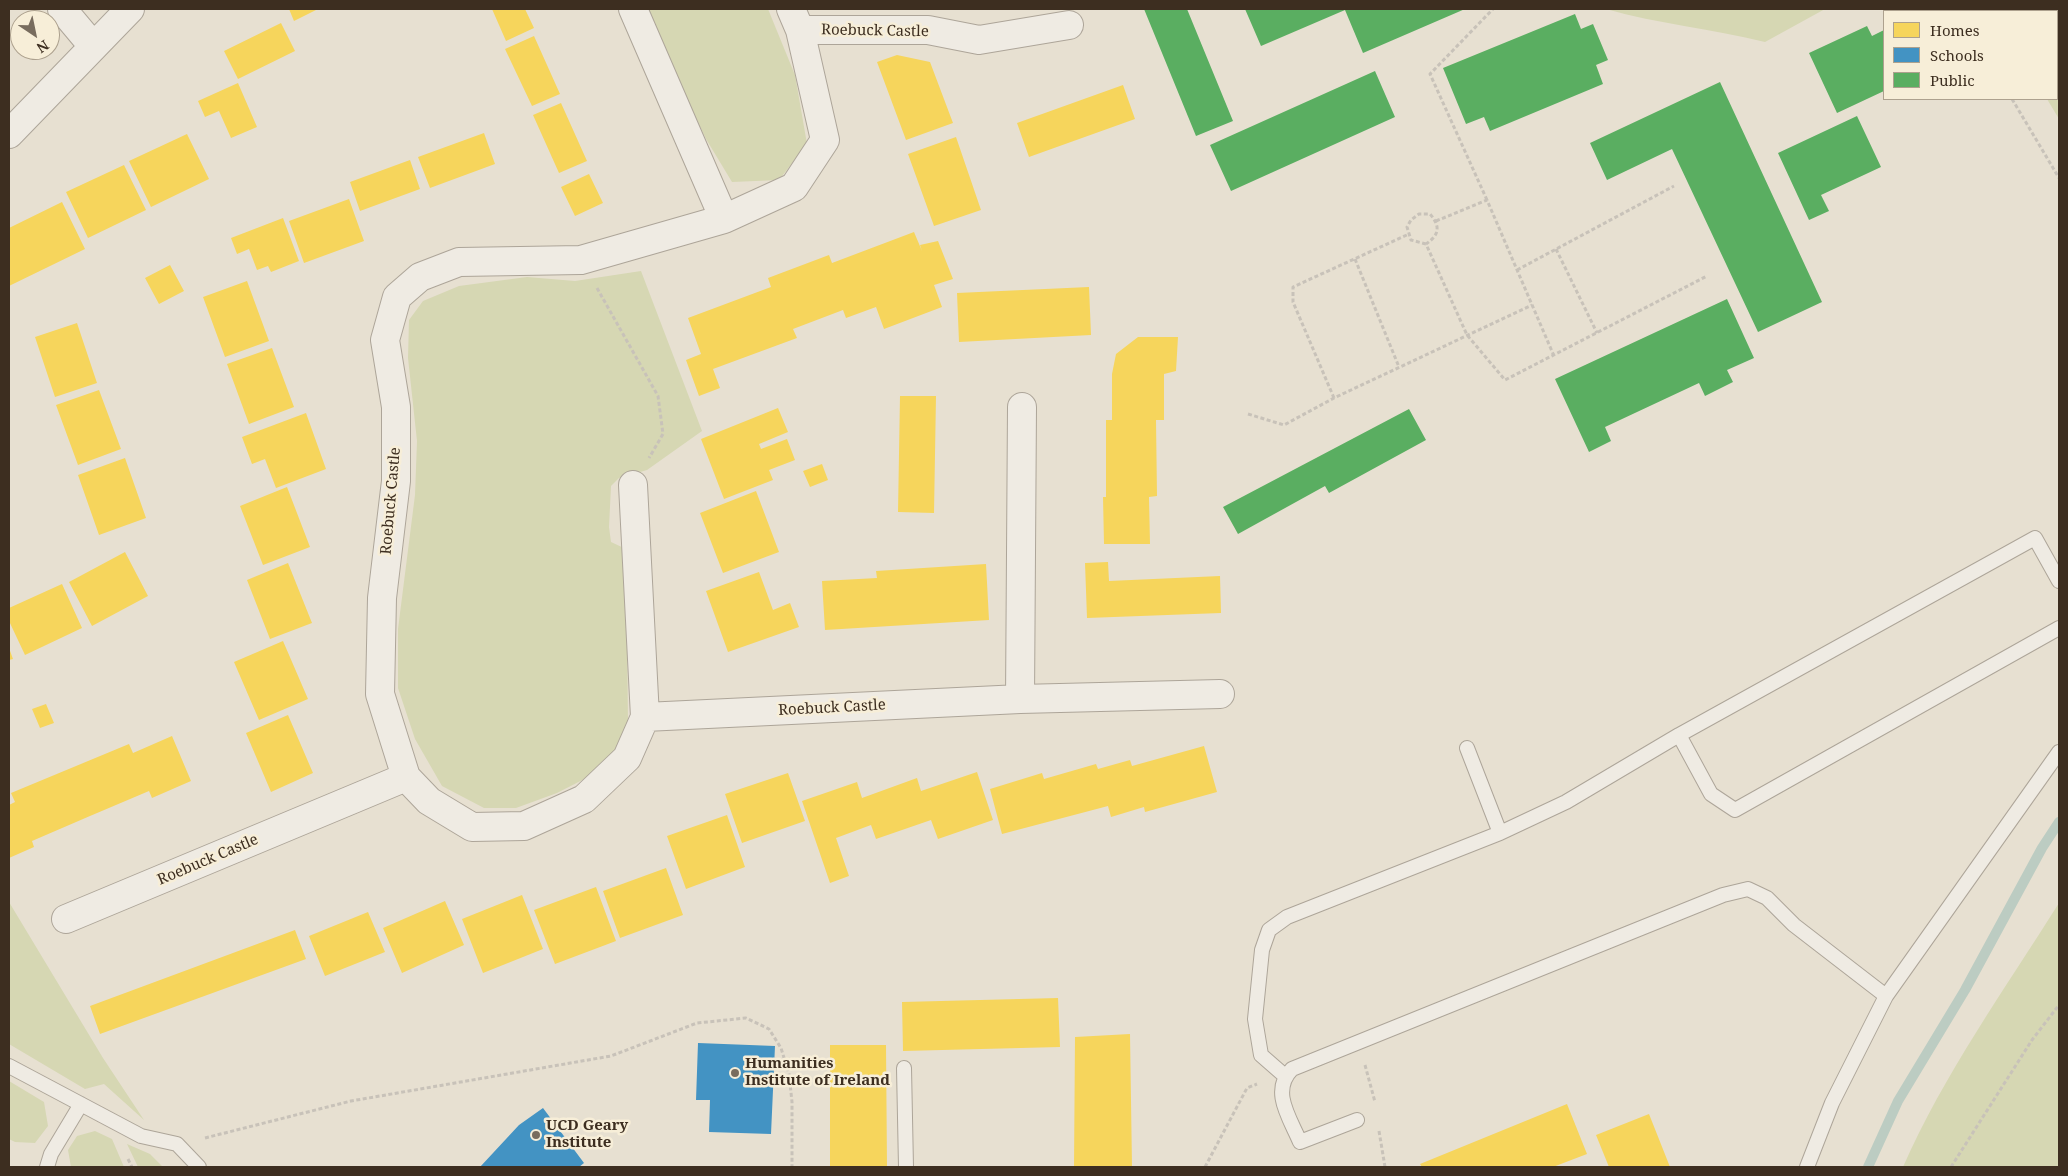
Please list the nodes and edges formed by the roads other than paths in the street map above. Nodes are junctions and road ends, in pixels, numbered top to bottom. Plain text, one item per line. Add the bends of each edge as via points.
1 (62, 9) edge
2 (130, 9) edge
3 (633, 9) edge
4 (796, 19) edge
5 (1069, 25) dead end
6 (93, 46) junction
7 (9, 134) edge
8 (724, 219) junction
9 (1022, 407) dead end
10 (633, 485) road end
11 (2059, 581) edge
12 (2059, 628) edge
13 (1220, 694) dead end
14 (1020, 699) junction
15 (645, 717) junction
16 (1679, 735) junction
17 (1467, 748) dead end
18 (2059, 752) edge
19 (406, 777) junction
20 (1500, 833) junction
21 (66, 919) dead end
22 (1886, 996) junction
23 (9, 1066) edge
24 (904, 1068) dead end
25 (1285, 1076) junction
26 (81, 1104) junction
27 (1357, 1120) dead end
28 (47, 1167) edge
29 (199, 1167) edge
30 (906, 1167) edge
31 (1807, 1167) edge

1 - 6 street
2 - 6 street
3 - 8 street
4 - 5 street, Roebuck Castle via 928,30 979,40
4 - 8 street, Roebuck Castle via 825,140 794,187
6 - 7 street
8 - 19 street, Roebuck Castle via 581,260 458,262 420,277 397,297 385,340 396,407 396,480 382,598 380,694
9 - 14 street
10 - 15 street, Roebuck Castle
11 - 16 lane via 2035,538
12 - 16 lane via 1735,810 1711,794
13 - 14 street, Roebuck Castle
14 - 15 street, Roebuck Castle
15 - 19 street, Roebuck Castle via 627,758 584,799 524,826 472,827 429,802
16 - 20 lane via 1566,802
17 - 20 lane
18 - 22 lane
19 - 21 street, Roebuck Castle
20 - 25 lane via 1288,917 1269,930 1262,950 1255,1019 1261,1055
22 - 25 lane via 1794,925 1767,898 1748,889 1722,895 1292,1069
22 - 31 lane via 1832,1103
23 - 26 lane
24 - 30 lane
25 - 27 lane via 1280,1092 1300,1142
26 - 28 lane via 50,1154
26 - 29 lane via 141,1136 177,1144

